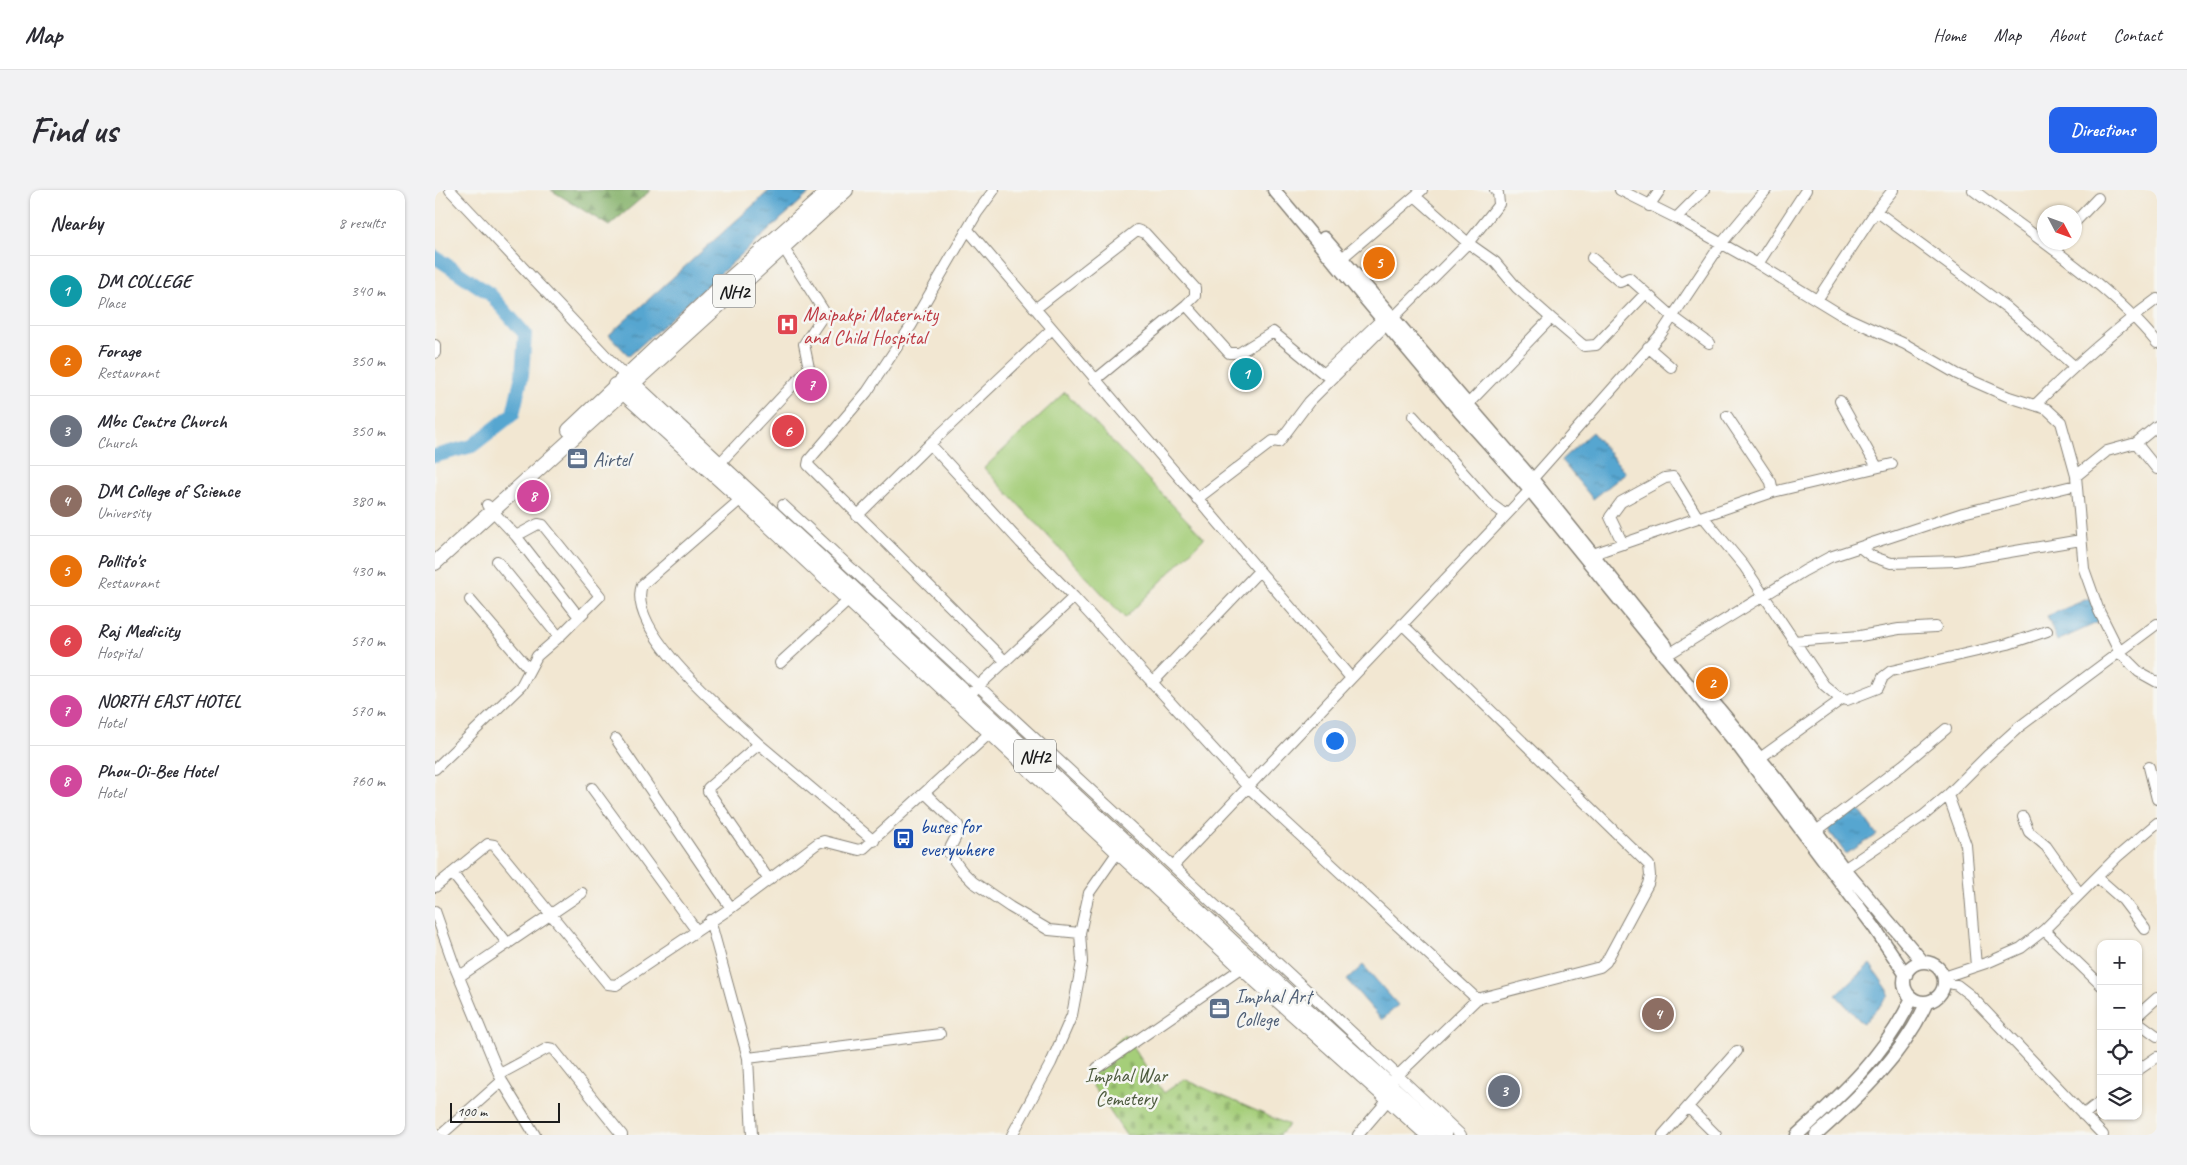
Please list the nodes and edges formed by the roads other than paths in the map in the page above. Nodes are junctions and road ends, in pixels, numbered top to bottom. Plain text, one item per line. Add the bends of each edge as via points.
1 (450, 190) edge
2 (830, 190) edge
3 (847, 190) edge
4 (994, 190) edge
5 (1274, 190) edge
6 (1285, 190) edge
7 (1620, 190) edge
8 (1660, 190) edge
9 (1704, 190) edge
10 (1766, 190) edge
11 (1806, 190) edge
12 (1893, 190) edge
13 (1973, 190) edge
14 (1498, 191) edge
15 (1419, 193) edge
16 (2098, 198) dead end
17 (1649, 206) junction
18 (1293, 207) junction
19 (1876, 211) junction
20 (2082, 215) edge
21 (1676, 218) junction
22 (968, 230) junction
23 (2037, 234) edge
24 (1468, 243) junction
25 (1721, 244) junction
26 (783, 247) junction
27 (2059, 250) edge
28 (1342, 258) junction
29 (1592, 258) dead end
30 (1758, 264) junction
31 (1646, 293) junction
32 (2157, 299) edge
33 (1817, 300) junction
34 (1186, 304) junction
35 (1035, 309) junction
36 (1672, 316) junction
37 (2134, 316) junction
38 (1551, 318) junction
39 (1388, 320) junction
40 (1052, 329) junction
41 (1709, 343) dead end
42 (2157, 344) edge
43 (435, 345) edge
44 (1648, 347) junction
45 (435, 353) edge
46 (2074, 366) junction
47 (1671, 367) dead end
48 (1095, 380) junction
49 (623, 385) junction
50 (1840, 402) dead end
51 (1467, 405) junction
52 (2035, 405) junction
53 (1413, 416) dead end
54 (1727, 416) dead end
55 (2157, 426) edge
56 (2135, 443) junction
57 (930, 444) junction
58 (720, 463) junction
59 (1892, 464) dead end
60 (1877, 467) junction
61 (2157, 469) edge
62 (2076, 481) junction
63 (1529, 485) junction
64 (1773, 492) junction
65 (741, 499) junction
66 (1197, 499) junction
67 (783, 505) dead end
68 (490, 508) junction
69 (1506, 515) junction
70 (857, 516) junction
71 (1697, 516) junction
72 (516, 536) junction
73 (2081, 540) junction
74 (1623, 544) junction
75 (1861, 548) junction
76 (435, 552) edge
77 (1593, 554) junction
78 (497, 561) dead end
79 (435, 564) edge
80 (1259, 571) junction
81 (1764, 596) junction
82 (1074, 597) junction
83 (470, 600) dead end
84 (847, 601) junction
85 (579, 617) junction
86 (1402, 624) junction
87 (2157, 624) edge
88 (1936, 627) dead end
89 (2047, 630) dead end
90 (896, 636) junction
91 (559, 637) junction
92 (1793, 641) junction
93 (2120, 653) junction
94 (1668, 655) junction
95 (1005, 661) junction
96 (780, 663) dead end
97 (529, 669) junction
98 (1351, 678) junction
99 (2157, 682) edge
100 (1152, 683) junction
101 (979, 685) junction
102 (969, 695) junction
103 (1842, 699) junction
104 (1946, 729) dead end
105 (991, 732) junction
106 (616, 739) dead end
107 (759, 744) junction
108 (1760, 758) junction
109 (2149, 766) dead end
110 (435, 769) edge
111 (1248, 787) junction
112 (592, 788) dead end
113 (925, 793) junction
114 (1948, 795) junction
115 (2157, 799) edge
116 (2023, 817) dead end
117 (2155, 829) edge
118 (1812, 834) junction
119 (874, 841) junction
120 (1121, 847) junction
121 (1173, 866) junction
122 (1839, 872) junction
123 (452, 874) junction
124 (2097, 878) junction
125 (769, 880) junction
126 (435, 887) edge
127 (582, 893) dead end
128 (2081, 894) junction
129 (731, 908) junction
130 (435, 911) edge
131 (553, 914) junction
132 (710, 920) junction
133 (2145, 929) dead end
134 (696, 930) junction
135 (2044, 930) junction
136 (1080, 933) junction
137 (508, 944) junction
138 (1923, 962) junction
139 (1976, 966) junction
140 (1242, 968) junction
141 (1905, 975) junction
142 (460, 976) junction
143 (1944, 980) junction
144 (2097, 981) edge
145 (1911, 998) junction
146 (2157, 998) edge
147 (1477, 999) junction
148 (1927, 1002) junction
149 (2142, 1011) edge
150 (2142, 1025) edge
151 (940, 1034) dead end
152 (2157, 1036) edge
153 (1737, 1051) dead end
154 (2157, 1057) edge
155 (748, 1058) junction
156 (2142, 1067) edge
157 (1097, 1068) dead end
158 (501, 1078) junction
159 (1394, 1079) junction
160 (1388, 1100) junction
161 (2097, 1104) edge
162 (1688, 1107) junction
163 (2083, 1115) junction
164 (441, 1135) edge
165 (535, 1135) edge
166 (623, 1135) edge
167 (752, 1135) edge
168 (1012, 1135) edge
169 (1358, 1135) edge
170 (1428, 1135) edge
171 (1445, 1135) edge
172 (1461, 1135) edge
173 (1663, 1135) edge
174 (1716, 1135) edge
175 (1797, 1135) edge
176 (1816, 1135) edge
177 (2103, 1135) edge

1 - 49 street
2 - 49 highway, NH2
3 - 26 highway, NH2
4 - 22 street
5 - 18 main road
6 - 18 main road
7 - 17 street
8 - 17 street
9 - 21 street
10 - 25 street
11 - 30 street
12 - 19 street
13 - 23 street
14 - 24 street via 1499,204
15 - 24 street
15 - 28 street
16 - 20 street
17 - 21 street
18 - 28 main road
18 - 39 main road
19 - 33 street
19 - 46 street via 2006,307
21 - 25 street
22 - 35 street
22 - 70 street via 867,392 809,460 810,468
24 - 38 street via 1495,262 1517,288
24 - 39 street
25 - 30 street
25 - 36 street
26 - 49 highway, NH2
26 - 58 street via 825,313 804,344 809,368
27 - 37 street
28 - 39 main road
29 - 31 street via 1620,282 1629,278
30 - 33 street
31 - 36 street
31 - 38 street via 1596,345 1584,346
32 - 37 street
33 - 52 street via 1957,374
34 - 35 street via 1195,296 1195,288 1145,233 1137,230
34 - 39 street via 1229,353 1244,351 1273,332 1324,374
34 - 48 street
35 - 40 street
36 - 41 street
36 - 44 street
37 - 42 street
37 - 46 street
38 - 51 street
39 - 51 main road
39 - 63 main road
39 - 66 street via 1309,402 1279,442 1273,441
40 - 48 street
40 - 57 street
43 - 45 street
44 - 47 street
44 - 63 street
46 - 52 street
48 - 66 street
49 - 58 highway, NH2
49 - 65 highway, NH2
49 - 68 highway
50 - 60 street
51 - 63 main road
52 - 62 street via 2047,409 2061,422
53 - 69 street via 1491,504
54 - 64 street via 1771,482
55 - 56 street
56 - 61 street
56 - 62 street via 2107,451
57 - 70 street
57 - 82 street
58 - 90 highway, NH2
59 - 60 street
60 - 64 street
62 - 73 street
62 - 75 street via 1963,513
63 - 69 street
63 - 77 main road
63 - 94 main road
64 - 71 street
65 - 84 highway, NH2
65 - 107 street via 641,584 639,600 652,631 668,655
66 - 80 street
67 - 101 street
68 - 72 street
68 - 76 highway
68 - 79 highway
69 - 86 street
70 - 95 street
71 - 74 street
71 - 74 street via 1673,477 1665,478 1621,502 1610,517
71 - 81 street via 1709,523
72 - 85 street
72 - 85 street via 541,524 599,593 599,597
73 - 75 street via 1956,561 1891,564
73 - 93 street via 2090,588
74 - 77 street
75 - 81 street via 1830,557
77 - 94 main road
78 - 91 street
80 - 98 street
80 - 100 street
81 - 92 street
81 - 94 street
82 - 95 street
82 - 100 street
83 - 97 street
84 - 90 highway, NH2
84 - 96 street
85 - 91 street
86 - 98 street
86 - 147 street via 1649,865 1650,870 1648,884 1603,964
87 - 93 street
88 - 92 street
89 - 103 street via 2008,644 1891,671 1883,677 1878,688 1853,699
90 - 102 highway, NH2
90 - 105 highway, NH2
91 - 97 street via 537,656
92 - 103 street via 1825,685
93 - 99 street via 2139,672
93 - 114 street via 2019,727
94 - 108 main road
94 - 118 main road via 1757,770
95 - 101 street
97 - 110 street via 521,686
98 - 111 street
100 - 111 street
101 - 102 street
101 - 121 street
102 - 120 highway, NH2
103 - 108 street
104 - 118 street
105 - 113 street
105 - 120 highway, NH2
106 - 129 street
107 - 119 street
107 - 125 street via 708,791
108 - 118 main road
109 - 115 street
111 - 121 street
111 - 147 street
112 - 134 street
113 - 119 street
113 - 136 street via 958,826 949,854 973,882 1049,930
114 - 122 street via 1906,828
114 - 139 street via 1966,845
116 - 128 street via 2029,832 2046,846
117 - 124 street via 2117,857
118 - 122 main road
119 - 125 street via 862,850 821,842
120 - 136 street via 1089,893
120 - 140 highway, NH2
120 - 159 highway, NH2
121 - 159 street
122 - 138 main road
122 - 141 main road
123 - 126 street
123 - 131 street via 491,843
123 - 137 street
124 - 128 street
124 - 133 street via 2123,900
125 - 129 street
127 - 131 street
128 - 135 street
129 - 132 street
130 - 142 street
131 - 134 street via 608,984 613,986
131 - 137 street
132 - 134 street
132 - 155 street
135 - 139 street via 2021,948
135 - 144 street
136 - 168 street via 1082,962 1072,1014 1051,1063
137 - 142 street
138 - 141 main road via 1910,968
138 - 143 main road via 1936,966
139 - 143 street
140 - 157 street
140 - 160 highway, NH2
141 - 145 main road via 1906,992
142 - 158 street
143 - 148 main road via 1940,994
143 - 163 street via 1970,995
145 - 148 main road
145 - 175 main road via 1897,1027 1872,1062
146 - 149 street
147 - 159 street
148 - 176 main road via 1908,1038 1893,1057
150 - 152 street
151 - 155 street
153 - 162 street
154 - 156 street
155 - 167 street
158 - 164 street
158 - 165 street
158 - 166 street via 548,1048 553,1049
159 - 171 highway, NH2
159 - 172 street
160 - 169 street
160 - 170 highway, NH2
161 - 163 street
162 - 173 street
162 - 174 street
163 - 177 street

